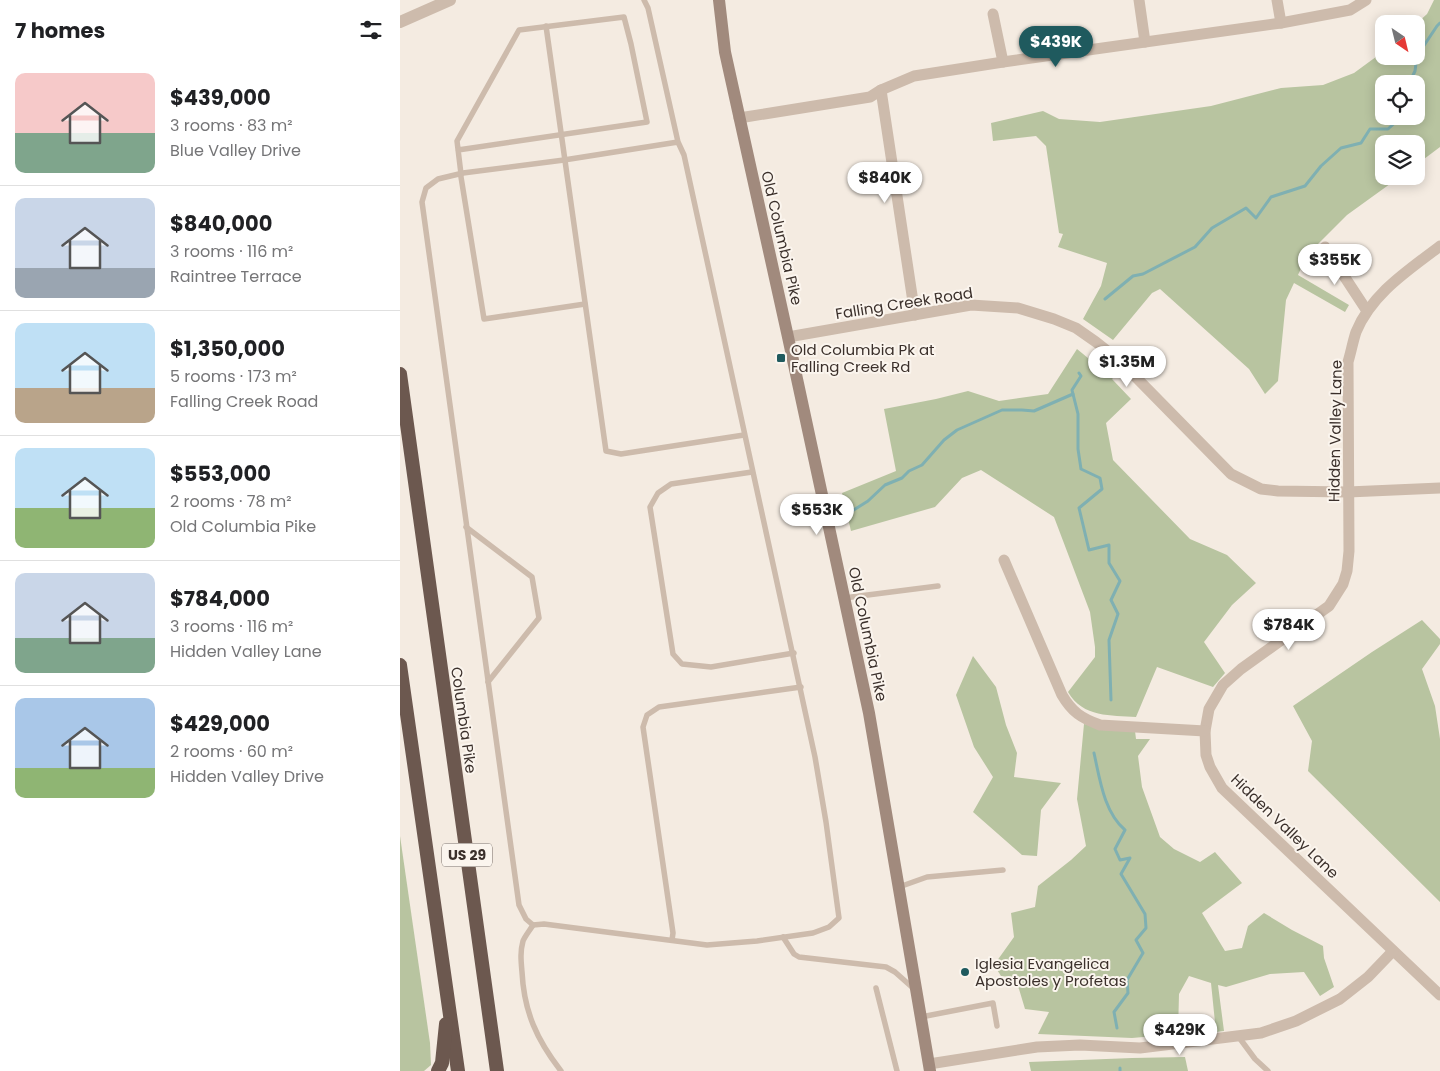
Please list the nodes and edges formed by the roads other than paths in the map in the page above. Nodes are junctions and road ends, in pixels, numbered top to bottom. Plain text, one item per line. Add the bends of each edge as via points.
1 (450, 0) edge
2 (644, 0) edge
3 (719, 0) edge
4 (1139, 0) edge
5 (1276, 0) edge
6 (1366, 0) edge
7 (993, 14) dead end
8 (400, 22) edge
9 (1281, 23) junction
10 (546, 26) junction
11 (1145, 42) junction
12 (1003, 62) junction
13 (881, 90) junction
14 (739, 118) junction
15 (561, 135) junction
16 (678, 142) junction
17 (458, 150) junction
18 (564, 160) junction
19 (461, 174) junction
20 (1325, 246) dead end
21 (1440, 246) edge
22 (585, 304) junction
23 (1367, 311) junction
24 (915, 315) junction
25 (788, 337) junction
26 (400, 374) edge
27 (744, 435) junction
28 (752, 472) junction
29 (1440, 488) edge
30 (1348, 492) junction
31 (466, 527) junction
32 (1004, 560) dead end
33 (938, 586) dead end
34 (844, 598) junction
35 (794, 653) junction
36 (400, 665) edge
37 (488, 682) junction
38 (800, 687) junction
39 (1205, 731) junction
40 (1003, 870) dead end
41 (899, 887) junction
42 (533, 925) junction
43 (783, 938) junction
44 (672, 940) junction
45 (1393, 951) junction
46 (876, 988) dead end
47 (917, 992) junction
48 (1440, 995) edge
49 (448, 1006) junction
50 (921, 1017) junction
51 (997, 1026) dead end
52 (1238, 1036) junction
53 (930, 1067) edge
54 (438, 1071) edge
55 (458, 1071) edge
56 (496, 1071) edge
57 (561, 1071) edge
58 (897, 1071) edge
59 (1268, 1071) edge

1 - 8 street
2 - 16 lane
3 - 14 main road, Old Columbia Pike via 725,52
4 - 11 street
5 - 9 street
6 - 9 street via 1350,10
7 - 12 street
9 - 11 street
10 - 15 lane
10 - 15 lane via 624,17 647,122
10 - 17 lane via 519,30 457,140
11 - 12 street
12 - 13 street via 914,76
13 - 14 street via 870,97
13 - 24 street
14 - 25 main road, Old Columbia Pike
15 - 17 lane
15 - 18 lane
16 - 18 lane
16 - 27 lane via 684,156
17 - 19 lane
18 - 19 lane
18 - 22 lane
19 - 22 lane via 484,319
19 - 31 lane via 438,179 426,188 422,202
20 - 23 street
21 - 23 street, Hidden Valley Lane via 1385,289
22 - 27 lane via 606,451 621,454
23 - 30 street, Hidden Valley Lane via 1356,332 1348,362
24 - 25 street, Falling Creek Road
24 - 30 street, Falling Creek Road via 971,305 1018,308 1054,319 1076,328 1120,362 1230,474 1261,489
25 - 34 main road, Old Columbia Pike
26 - 56 highway, Columbia Pike / US 29
27 - 28 lane
28 - 35 lane
28 - 35 lane via 671,484 658,493 650,507 673,654 682,664 711,667
29 - 30 street, Falling Creek Road
30 - 39 street, Hidden Valley Lane via 1349,551 1343,584 1329,606 1223,685 1210,709
31 - 37 lane
31 - 37 lane via 532,577 539,618
32 - 39 street via 1062,695 1075,712 1100,725
33 - 34 lane
34 - 41 main road, Old Columbia Pike via 869,713
35 - 38 lane
36 - 49 highway, US 29
37 - 42 lane via 519,905
38 - 43 lane via 821,793 839,918 829,927 814,933
38 - 44 lane via 659,707 646,715 643,727
39 - 45 street, Hidden Valley Lane via 1206,755 1222,788
40 - 41 lane via 928,877
41 - 47 main road, Old Columbia Pike
42 - 44 lane
42 - 57 lane via 520,955 522,982 538,1037
43 - 44 lane via 707,945
43 - 47 lane via 799,957 886,967
45 - 48 street, Hidden Valley Lane
45 - 52 street via 1340,999 1296,1021 1261,1033
46 - 58 lane
47 - 50 main road, Old Columbia Pike
49 - 54 highway via 442,1063
49 - 55 highway, US 29
50 - 51 lane via 993,1003
50 - 53 main road, Old Columbia Pike
52 - 53 street via 1140,1048 1080,1045 1037,1048
52 - 59 lane

